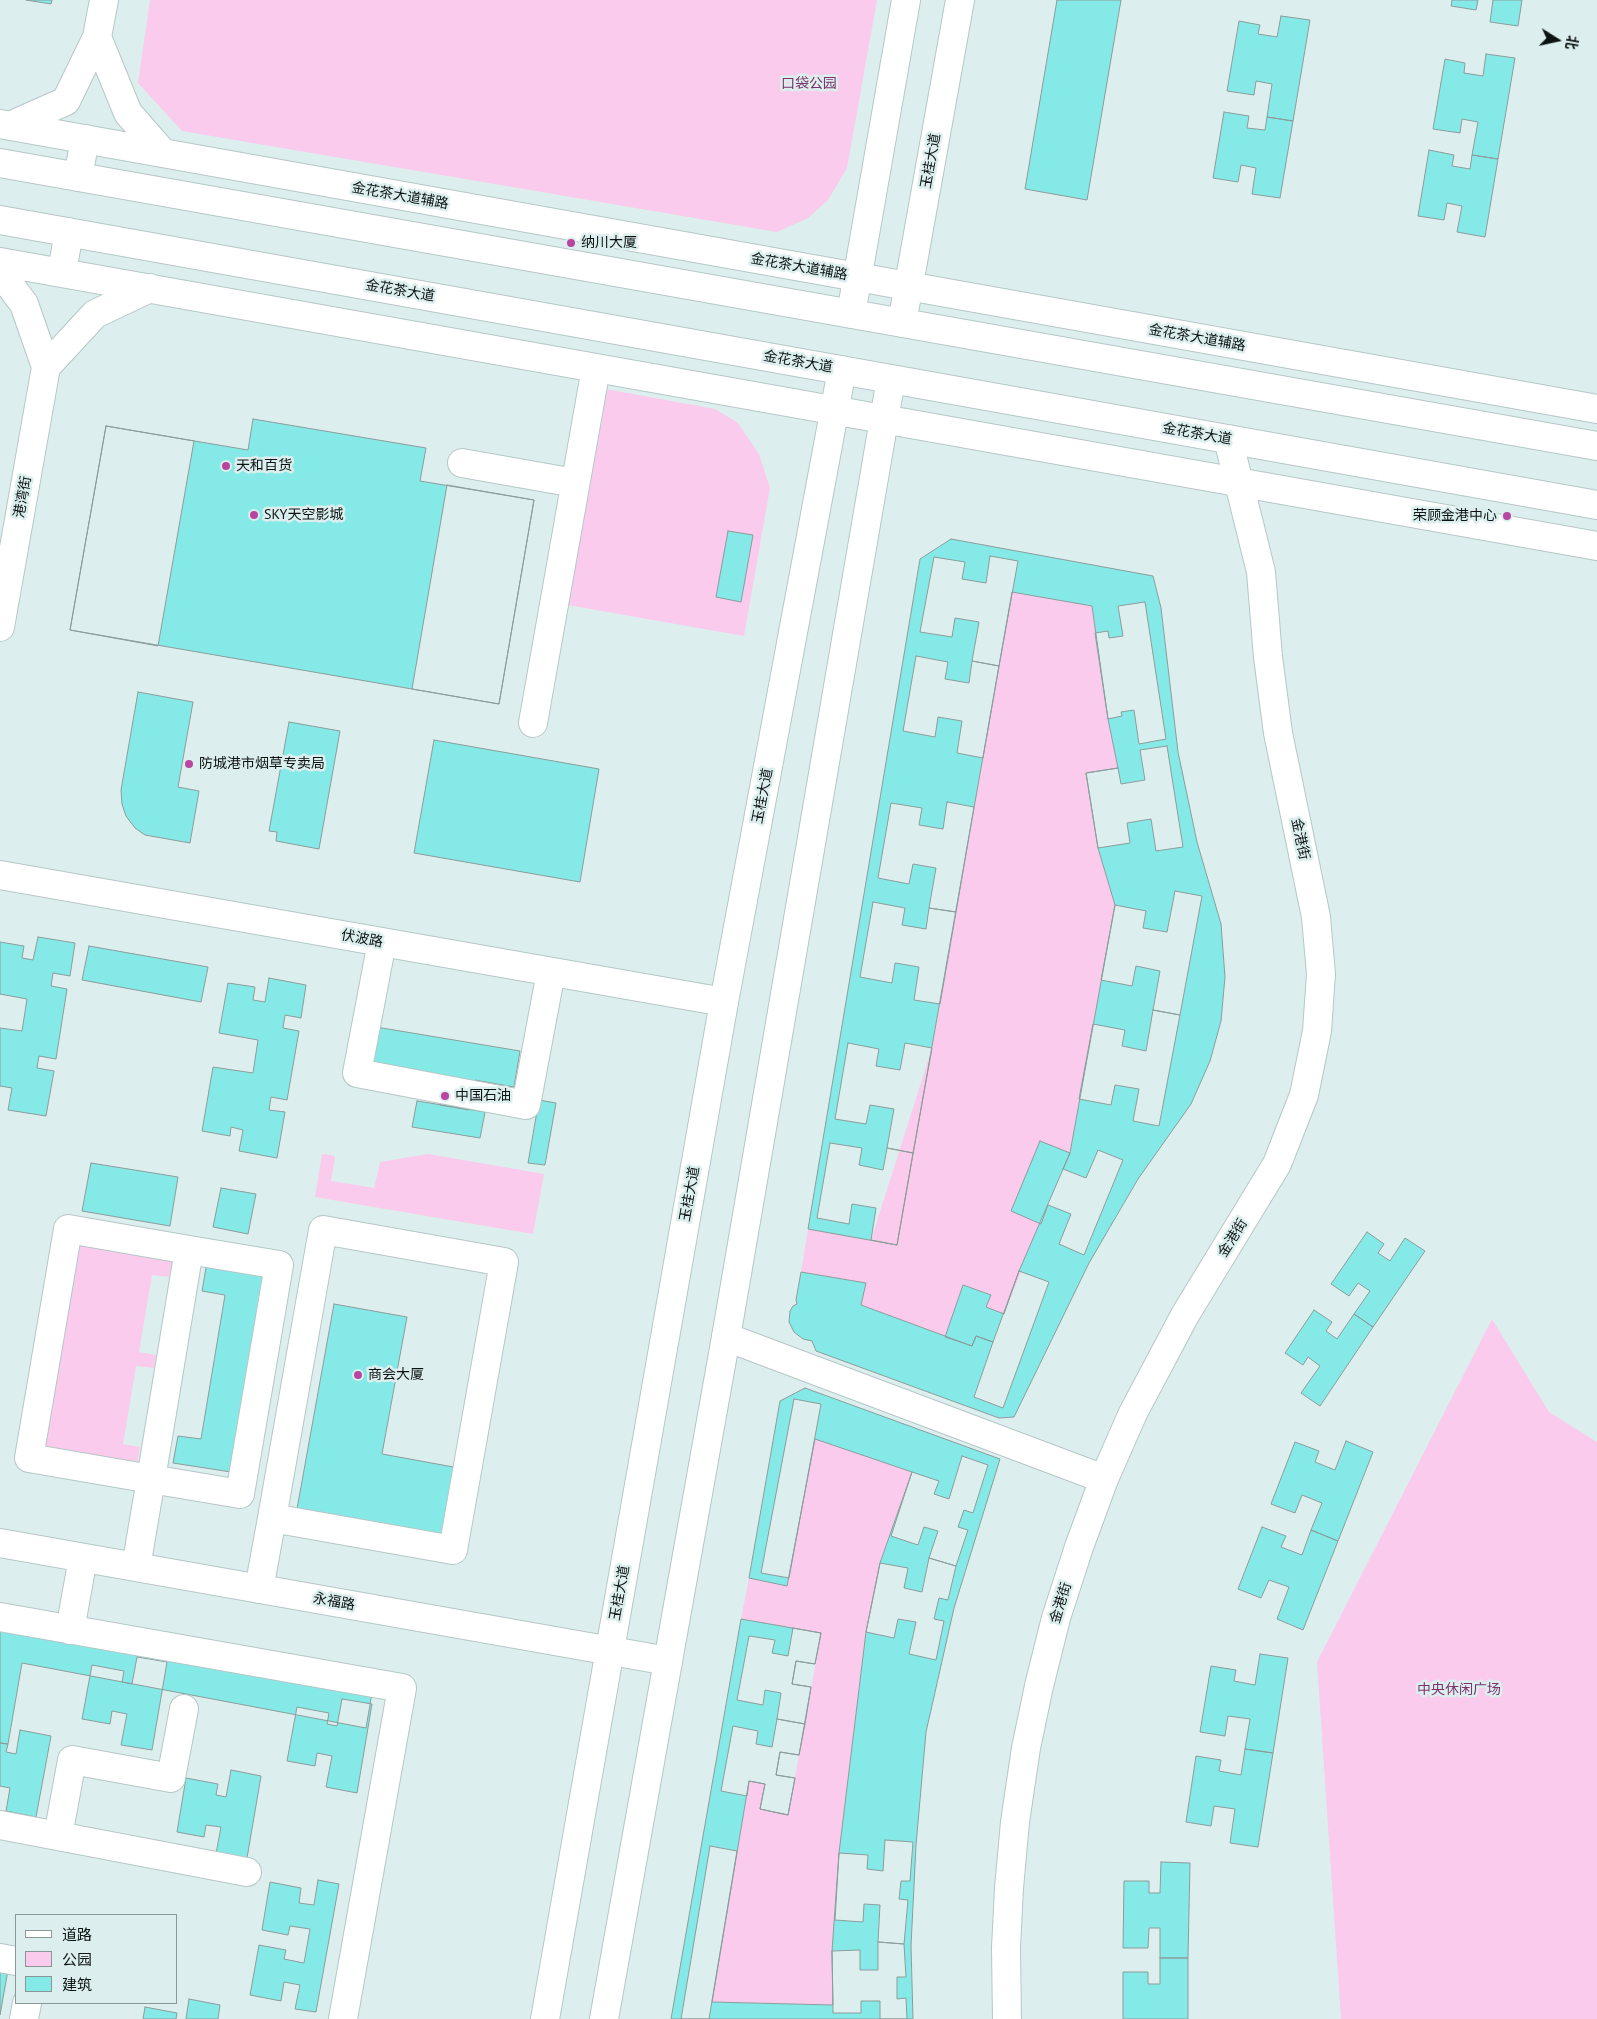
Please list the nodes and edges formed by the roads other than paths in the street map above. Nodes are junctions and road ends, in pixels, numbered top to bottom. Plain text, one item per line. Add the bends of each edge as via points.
1 (104, 0) edge
2 (906, 0) edge
3 (960, 0) edge
4 (97, 36) junction
5 (5, 125) edge
6 (85, 139) junction
7 (163, 153) junction
8 (0, 164) edge
9 (78, 177) junction
10 (0, 220) edge
11 (69, 232) junction
12 (0, 262) edge
13 (0, 272) edge
14 (62, 272) junction
15 (857, 277) junction
16 (908, 286) junction
17 (150, 288) junction
18 (851, 314) junction
19 (902, 323) junction
20 (46, 367) junction
21 (596, 368) junction
22 (842, 370) junction
23 (891, 379) junction
24 (1597, 409) edge
25 (835, 410) junction
26 (884, 419) junction
27 (1228, 439) junction
28 (1597, 446) edge
29 (462, 463) dead end
30 (1239, 482) junction
31 (575, 483) junction
32 (1597, 505) edge
33 (1597, 546) edge
34 (0, 627) edge
35 (532, 723) dead end
36 (0, 875) edge
37 (382, 942) junction
38 (551, 972) junction
39 (724, 1002) junction
40 (189, 1250) junction
41 (726, 1337) junction
42 (151, 1479) junction
43 (1104, 1479) junction
44 (272, 1518) junction
45 (0, 1543) edge
46 (83, 1558) junction
47 (136, 1567) junction
48 (259, 1589) junction
49 (0, 1617) edge
50 (70, 1630) junction
51 (610, 1651) junction
52 (668, 1662) junction
53 (184, 1708) dead end
54 (0, 1825) edge
55 (58, 1836) junction
56 (247, 1872) dead end
57 (0, 1958) edge
58 (15, 1961) edge
59 (27, 2004) edge
60 (24, 2019) edge
61 (343, 2019) edge
62 (545, 2019) edge
63 (604, 2019) edge
64 (1007, 2019) edge

1 - 4 main road
2 - 15 main road
3 - 16 main road, 玉桂大道
4 - 5 main road via 66,101
4 - 7 main road via 128,113
5 - 6 main road, 金花茶大道辅路
6 - 7 main road, 金花茶大道辅路
6 - 9 main road
7 - 15 main road, 金花茶大道辅路
8 - 9 main road
9 - 18 main road
10 - 11 main road, 金花茶大道
11 - 14 main road
11 - 22 main road, 金花茶大道
12 - 14 main road
13 - 20 main road via 24,304
14 - 17 main road
15 - 16 main road, 金花茶大道辅路
15 - 18 main road
16 - 19 main road, 玉桂大道
16 - 24 main road, 金花茶大道辅路
17 - 20 main road via 95,314
17 - 21 main road
18 - 19 main road
19 - 28 main road
20 - 34 main road, 港湾街
21 - 25 main road
21 - 31 main road
22 - 23 main road, 金花茶大道
22 - 25 main road, 玉桂大道
23 - 26 main road
23 - 27 main road, 金花茶大道
25 - 26 main road
25 - 39 main road, 玉桂大道
26 - 30 main road
26 - 41 main road
27 - 30 main road, 金港街
27 - 32 main road, 金花茶大道
29 - 31 main road
30 - 33 main road
30 - 43 main road, 金港街 via 1261,572 1278,733 1316,917 1321,974 1318,1030 1304,1095 1277,1164 1185,1315 1138,1404
31 - 35 main road
36 - 37 main road, 伏波路
37 - 38 main road, 伏波路
37 - 38 main road via 357,1073 526,1105
38 - 39 main road, 伏波路
39 - 51 main road, 玉桂大道
40 - 42 main road
40 - 42 main road via 278,1265 253,1418 240,1494
40 - 42 main road via 68,1230 29,1458
41 - 43 main road
41 - 52 main road
42 - 47 main road
43 - 64 main road, 金港街 via 1056,1618 1026,1748 1009,1888
44 - 44 main road via 323,1230 504,1262 453,1550
44 - 48 main road
45 - 46 main road, 永福路
46 - 47 main road, 永福路
46 - 50 main road
47 - 48 main road, 永福路
48 - 51 main road, 永福路
49 - 50 main road
50 - 61 main road via 402,1688
51 - 52 main road, 永福路
51 - 62 main road, 玉桂大道
52 - 63 main road
53 - 55 main road via 171,1778 72,1760
54 - 55 main road
55 - 56 main road
57 - 58 main road
59 - 60 main road

